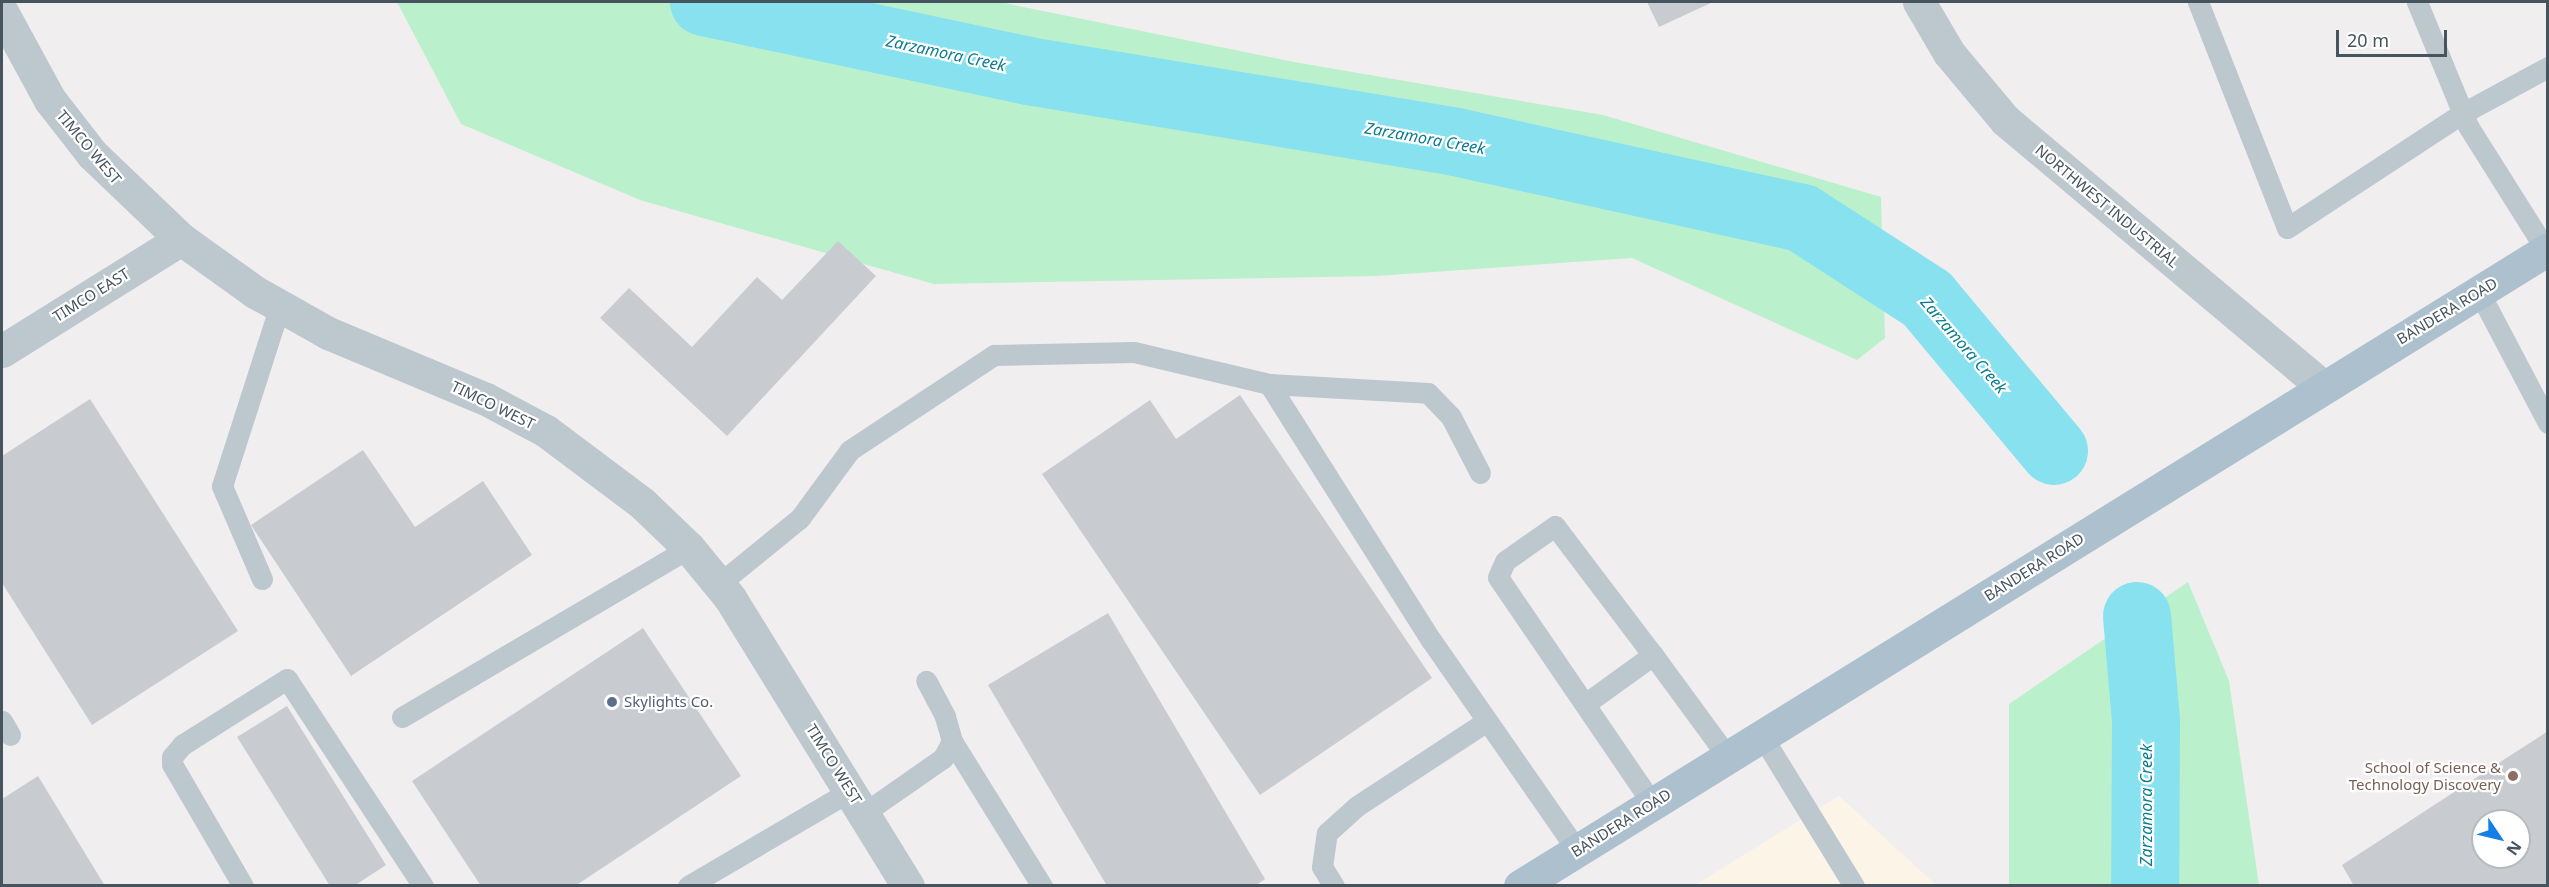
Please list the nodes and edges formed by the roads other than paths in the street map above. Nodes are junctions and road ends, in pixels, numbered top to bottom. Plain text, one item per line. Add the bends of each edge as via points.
1 (1919, 2) edge
2 (2198, 2) edge
3 (2417, 2) edge
4 (2, 19) edge
5 (2547, 67) edge
6 (2463, 113) junction
7 (181, 239) junction
8 (2547, 250) edge
9 (2479, 292) junction
10 (279, 305) junction
11 (2, 351) edge
12 (1269, 384) junction
13 (2323, 387) junction
14 (2547, 423) edge
15 (1480, 473) dead end
16 (689, 548) junction
17 (262, 579) dead end
18 (719, 584) junction
19 (1653, 655) junction
20 (926, 681) dead end
21 (1585, 704) junction
22 (402, 717) dead end
23 (1487, 721) junction
24 (1762, 736) junction
25 (952, 741) junction
26 (1728, 757) junction
27 (857, 802) junction
28 (1652, 803) junction
29 (1577, 850) junction
30 (243, 885) edge
31 (423, 885) edge
32 (688, 885) edge
33 (908, 885) edge
34 (1042, 885) edge
35 (1334, 885) edge
36 (1520, 885) edge
37 (1854, 885) edge

1 - 13 street, NORTHWEST INDUSTRIAL via 1949,53 2005,120
2 - 6 lane via 2287,228
3 - 6 lane
4 - 7 street, TIMCO WEST via 50,100 92,154
5 - 6 lane
6 - 8 lane
7 - 10 street, TIMCO WEST
7 - 11 street, TIMCO EAST
8 - 9 main road, BANDERA ROAD
9 - 13 main road, BANDERA ROAD
9 - 14 lane
10 - 16 street, TIMCO WEST via 328,333 486,399 546,431 642,503
10 - 17 lane via 222,486
12 - 15 lane via 1428,393 1451,417
12 - 18 lane via 1134,352 994,355 850,450 800,518
12 - 23 lane
13 - 24 main road, BANDERA ROAD
16 - 18 street, TIMCO WEST
16 - 22 lane
18 - 27 street, TIMCO WEST
19 - 21 lane
19 - 21 lane via 1555,526 1505,561 1498,577
19 - 26 lane
20 - 25 lane via 945,716
21 - 28 lane
23 - 29 lane
23 - 35 lane via 1357,806 1327,833 1322,867
24 - 26 main road, BANDERA ROAD
24 - 37 lane
25 - 27 lane via 943,758
25 - 34 lane
26 - 28 main road, BANDERA ROAD
27 - 32 lane
27 - 33 street, TIMCO WEST
28 - 29 main road, BANDERA ROAD
29 - 36 main road, BANDERA ROAD
30 - 31 lane via 172,764 172,757 182,745 288,679

